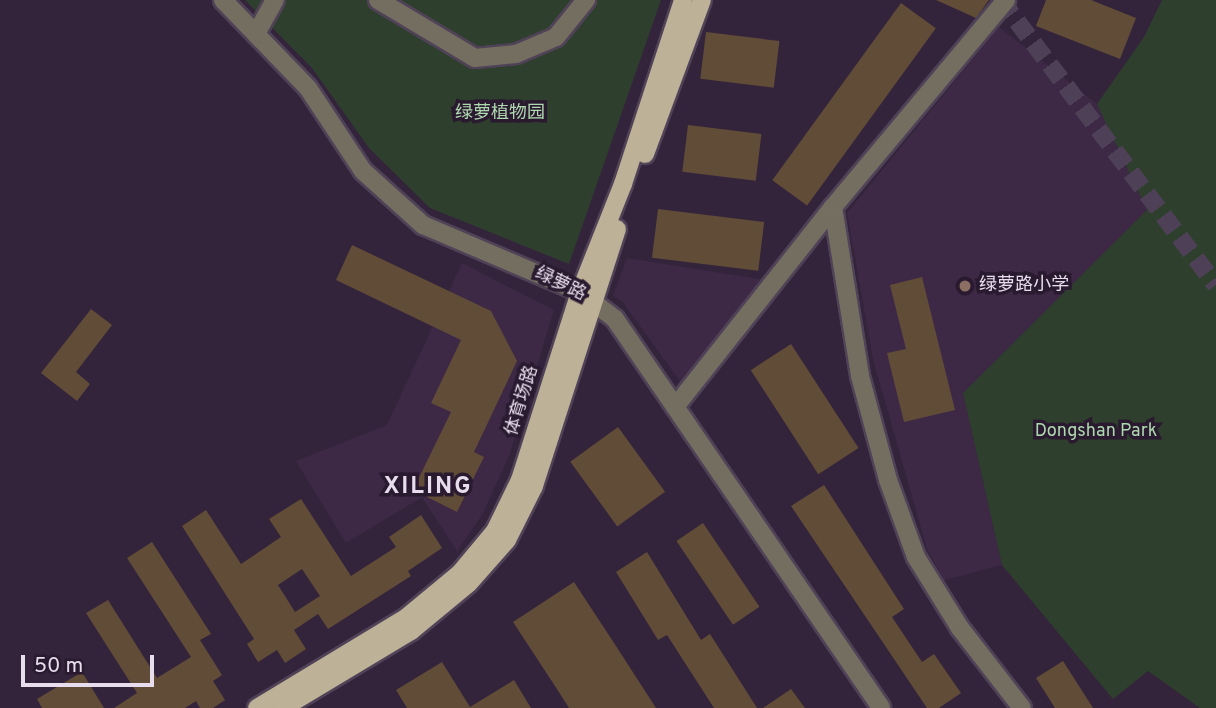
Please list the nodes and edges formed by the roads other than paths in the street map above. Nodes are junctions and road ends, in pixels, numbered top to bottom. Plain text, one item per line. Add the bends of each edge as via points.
1 (223, 0) edge
2 (275, 0) edge
3 (378, 0) edge
4 (586, 0) edge
5 (683, 0) edge
6 (702, 0) edge
7 (1006, 0) edge
8 (256, 34) junction
9 (832, 207) junction
10 (587, 297) junction
11 (675, 407) junction
12 (257, 708) edge
13 (283, 708) edge
14 (881, 708) edge
15 (1022, 708) edge

1 - 8 street, 绿萝路
2 - 8 street
3 - 4 street via 475,58 516,54 556,37
5 - 10 main road, 体育场路
6 - 10 main road, 体育场路
7 - 9 street
8 - 10 street, 绿萝路 via 308,88 363,171 423,225
9 - 11 street
9 - 15 street via 860,376 916,557 960,628
10 - 11 street, 绿萝路 via 615,318
10 - 12 main road, 体育场路 via 520,480 495,530 460,573 407,617
10 - 13 main road, 体育场路 via 534,486 507,540 469,583 411,631
11 - 14 street, 绿萝路

